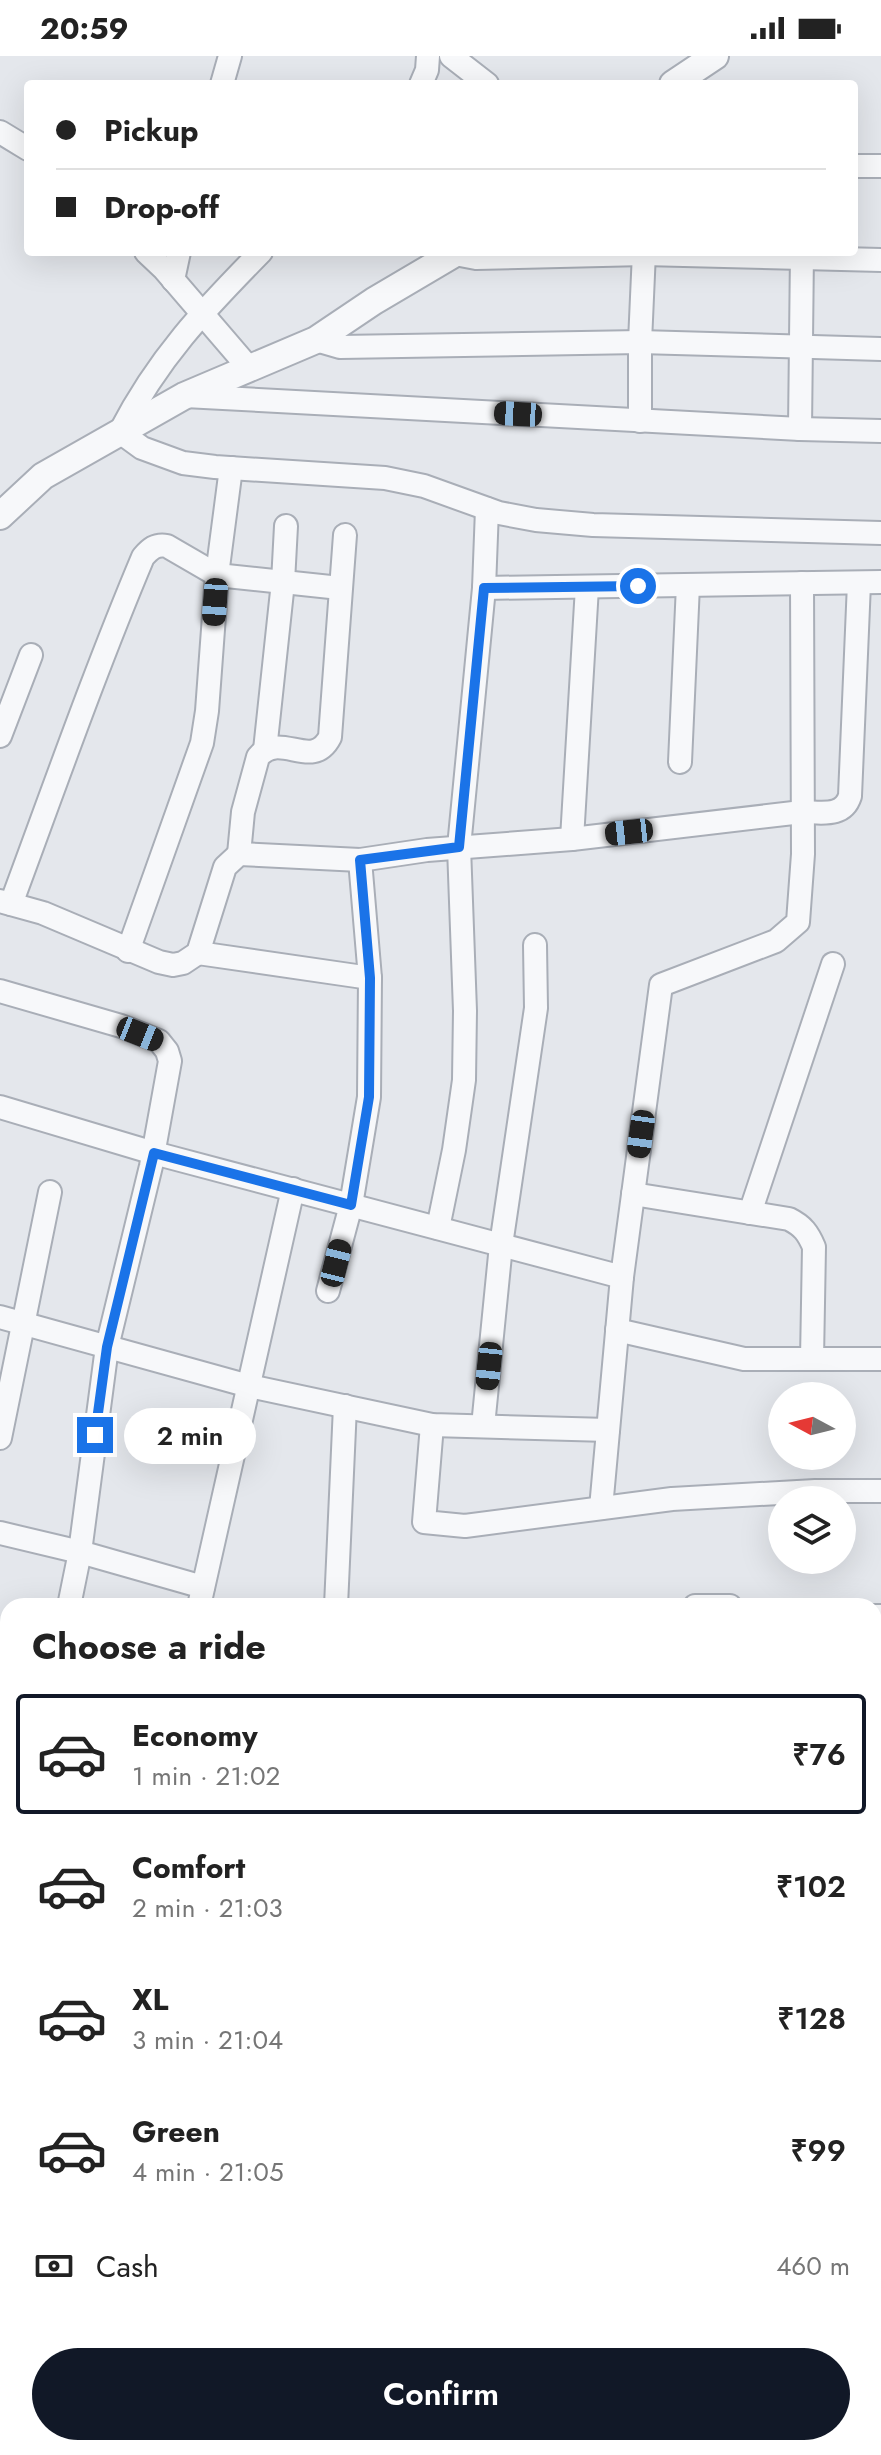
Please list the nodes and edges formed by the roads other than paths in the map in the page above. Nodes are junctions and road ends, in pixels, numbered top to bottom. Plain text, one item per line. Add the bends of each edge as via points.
1 (230, 56) edge
2 (428, 56) edge
3 (451, 56) edge
4 (698, 61) edge
5 (223, 80) edge
6 (423, 80) edge
7 (482, 80) edge
8 (677, 80) edge
9 (0, 132) edge
10 (24, 147) edge
11 (858, 166) edge
12 (881, 166) edge
13 (150, 256) edge
14 (178, 256) edge
15 (257, 256) edge
16 (451, 256) edge
17 (468, 256) edge
18 (543, 256) edge
19 (644, 256) edge
20 (802, 256) edge
21 (818, 256) edge
22 (881, 260) edge
23 (173, 280) junction
24 (201, 312) junction
25 (316, 340) junction
26 (640, 342) junction
27 (801, 348) junction
28 (881, 349) edge
29 (249, 368) junction
30 (184, 396) junction
31 (640, 421) junction
32 (800, 429) junction
33 (881, 431) edge
34 (120, 432) junction
35 (231, 468) junction
36 (487, 509) junction
37 (0, 516) edge
38 (286, 526) dead end
39 (881, 533) edge
40 (345, 535) dead end
41 (217, 575) junction
42 (283, 582) junction
43 (870, 582) edge
44 (802, 583) junction
45 (688, 585) junction
46 (587, 587) junction
47 (340, 588) junction
48 (484, 588) junction
49 (31, 655) dead end
50 (0, 736) edge
51 (265, 750) junction
52 (680, 762) dead end
53 (802, 812) junction
54 (572, 839) junction
55 (459, 847) junction
56 (239, 854) junction
57 (360, 860) junction
58 (6, 902) edge
59 (535, 945) dead end
60 (128, 951) junction
61 (198, 953) junction
62 (833, 964) dead end
63 (370, 978) junction
64 (0, 991) edge
65 (0, 1107) edge
66 (154, 1153) junction
67 (293, 1189) junction
68 (50, 1192) dead end
69 (633, 1194) junction
70 (351, 1205) junction
71 (750, 1213) junction
72 (438, 1228) junction
73 (501, 1245) junction
74 (622, 1277) junction
75 (328, 1291) dead end
76 (11, 1321) edge
77 (617, 1330) junction
78 (107, 1347) junction
79 (812, 1359) junction
80 (881, 1359) edge
81 (249, 1386) junction
82 (345, 1406) junction
83 (432, 1425) junction
84 (483, 1426) junction
85 (608, 1430) junction
86 (0, 1438) edge
87 (881, 1491) edge
88 (601, 1508) junction
89 (0, 1533) edge
90 (80, 1552) junction
91 (201, 1596) edge
92 (71, 1598) edge
93 (336, 1598) edge

1 - 5 street
2 - 6 street
3 - 7 street
4 - 8 street
9 - 10 street
11 - 12 street
13 - 23 street
14 - 23 street
15 - 24 street
16 - 25 street
17 - 18 street
19 - 26 street
20 - 27 street
21 - 22 street
23 - 24 street
24 - 29 street
24 - 34 street via 164,359
25 - 26 street via 340,347
25 - 29 street
26 - 27 street
26 - 31 street
27 - 28 street
27 - 32 street
29 - 30 street
30 - 31 street
30 - 34 street
31 - 32 street
32 - 33 street
34 - 35 street via 164,457
34 - 37 street via 43,476
35 - 36 street via 385,478
35 - 41 street
36 - 39 street via 593,525
36 - 48 street
38 - 42 street
40 - 47 street
41 - 42 street
41 - 58 street via 167,546 154,546 143,557
41 - 60 street via 202,743
42 - 47 street
42 - 51 street
43 - 44 street
43 - 53 street via 850,796 840,811
44 - 45 street
44 - 53 street
45 - 46 street
45 - 52 street
46 - 48 street
46 - 54 street
47 - 51 street via 330,737 311,753
48 - 55 street
49 - 50 street
51 - 56 street via 258,757 247,798
53 - 54 street
53 - 69 street via 798,922 776,941 661,985
54 - 55 street
55 - 57 street
55 - 72 street via 464,1080
56 - 57 street
56 - 61 street via 225,867
57 - 63 street
58 - 60 street
59 - 73 street via 536,1008
60 - 61 street via 173,965
61 - 63 street
62 - 71 street
63 - 70 street via 369,1097
64 - 66 street via 159,1041 170,1061
65 - 66 street
66 - 67 street
66 - 78 street
67 - 70 street
67 - 81 street
68 - 76 street
69 - 71 street
69 - 74 street
70 - 72 street
70 - 75 street
71 - 79 street via 789,1219 809,1233 814,1247
72 - 73 street
73 - 74 street
73 - 84 street
74 - 77 street
76 - 78 street
76 - 86 street
77 - 79 street via 744,1359
77 - 85 street
78 - 81 street
78 - 90 street
79 - 80 street
81 - 82 street
81 - 91 street
82 - 83 street
82 - 93 street
83 - 84 street
83 - 88 street via 424,1522 465,1526
84 - 85 street
85 - 88 street
87 - 88 street via 672,1499
89 - 90 street
90 - 91 street
90 - 92 street

